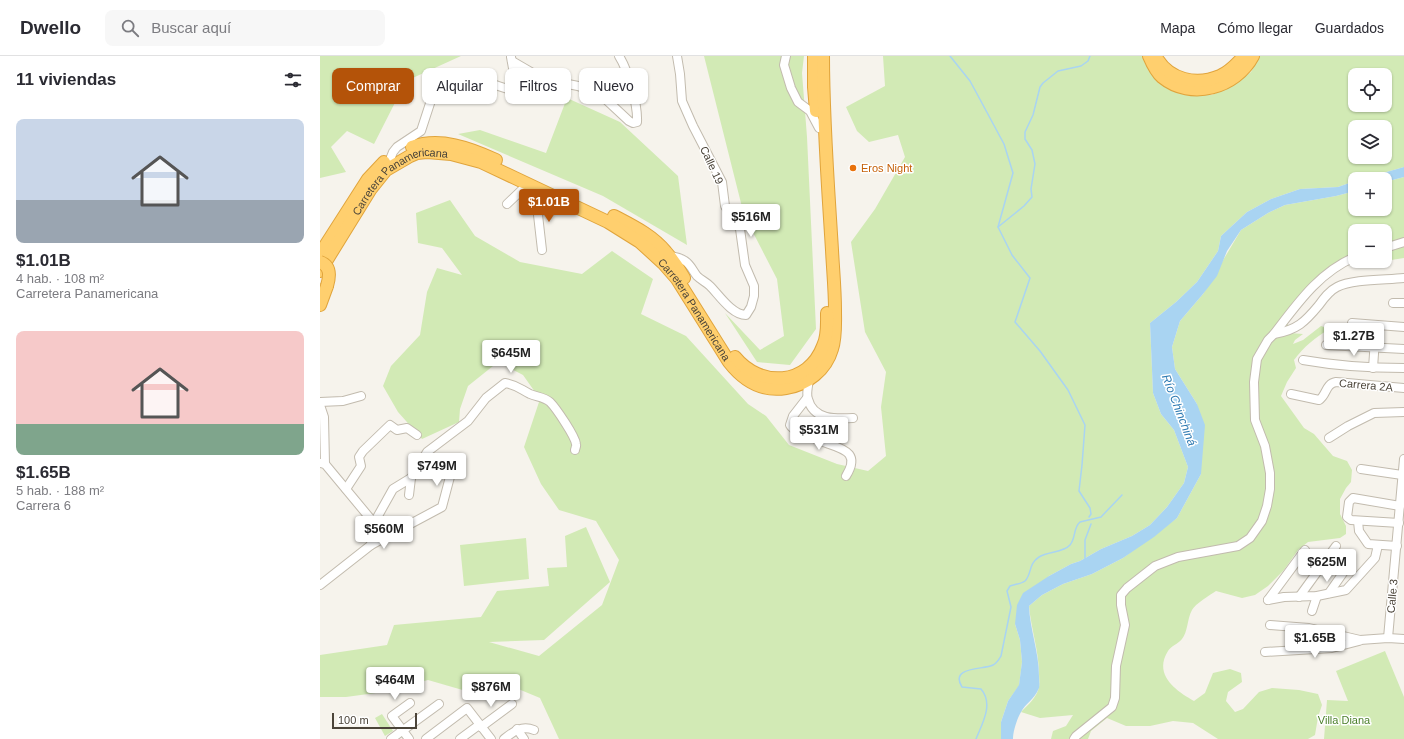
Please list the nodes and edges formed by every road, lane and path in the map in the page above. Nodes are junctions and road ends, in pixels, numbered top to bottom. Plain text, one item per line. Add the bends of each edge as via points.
1 (619, 56) edge
2 (677, 56) edge
3 (786, 56) edge
4 (814, 56) edge
5 (823, 56) edge
6 (1149, 56) edge
7 (1156, 56) edge
8 (1244, 56) edge
9 (1253, 56) edge
10 (511, 58) edge
11 (818, 128) junction
12 (391, 157) junction
13 (528, 184) junction
14 (550, 194) junction
15 (507, 204) dead end
16 (1404, 242) edge
17 (1392, 246) edge
18 (542, 250) dead end
19 (320, 254) edge
20 (670, 256) junction
21 (1348, 261) edge
22 (320, 262) edge
23 (320, 271) edge
24 (1404, 278) edge
25 (1393, 302) dead end
26 (1404, 303) edge
27 (320, 305) edge
28 (1352, 323) dead end
29 (1376, 325) junction
30 (1404, 327) edge
31 (1274, 334) junction
32 (1326, 345) dead end
33 (1374, 348) junction
34 (1404, 349) edge
35 (1303, 360) dead end
36 (1373, 368) junction
37 (1404, 368) edge
38 (809, 380) junction
39 (1404, 388) edge
40 (1290, 394) dead end
41 (361, 396) dead end
42 (807, 398) junction
43 (320, 403) edge
44 (1404, 412) edge
45 (853, 418) dead end
46 (417, 435) dead end
47 (1328, 438) dead end
48 (575, 450) dead end
49 (1404, 460) edge
50 (323, 464) edge
51 (418, 468) junction
52 (1361, 470) dead end
53 (436, 473) dead end
54 (450, 473) dead end
55 (1402, 475) junction
56 (846, 476) dead end
57 (411, 478) junction
58 (1403, 488) edge
59 (346, 489) junction
60 (408, 495) dead end
61 (1400, 506) junction
62 (1358, 521) junction
63 (374, 523) junction
64 (1399, 524) junction
65 (371, 545) junction
66 (1378, 545) junction
67 (1336, 546) dead end
68 (1397, 546) junction
69 (1305, 550) dead end
70 (1395, 561) junction
71 (1404, 562) edge
72 (1343, 573) dead end
73 (320, 584) edge
74 (1329, 593) junction
75 (1317, 596) junction
76 (1299, 597) junction
77 (1312, 611) dead end
78 (1270, 625) dead end
79 (1388, 638) junction
80 (1404, 639) edge
81 (1360, 640) junction
82 (1265, 652) dead end
83 (410, 703) dead end
84 (439, 704) dead end
85 (512, 704) dead end
86 (480, 726) junction
87 (517, 729) junction
88 (534, 730) dead end
89 (402, 731) junction
90 (391, 739) edge
91 (409, 739) edge
92 (426, 739) edge
93 (460, 739) edge
94 (491, 739) edge
95 (504, 739) edge
96 (524, 739) edge
97 (1074, 739) edge

1 - 10 street via 629,77 638,116 637,122 633,123 600,94 578,86 543,79
2 - 20 street, Calle 19 via 682,101 722,182 725,206 740,229 745,265 754,286 751,307 746,315 736,312 725,303 686,262
3 - 11 street via 784,65 791,88 798,102 810,111
4 - 11 highway, Carretera Panamericana
5 - 38 highway, Carretera Panamericana via 823,105 836,334 827,360 819,372
6 - 9 highway via 1162,77 1177,86 1199,90 1231,80 1246,67
7 - 8 highway via 1171,74 1180,78 1205,81 1228,71
10 - 12 street via 516,85 513,89 465,76 448,77 437,82 421,131 398,147
11 - 20 highway, Carretera Panamericana via 823,164 827,333 821,352 807,368 792,377 776,379 757,375 744,367
12 - 19 highway, Carretera Panamericana via 368,179
12 - 20 highway, Carretera Panamericana via 413,146 428,143 449,144 480,153 632,226 656,242
13 - 14 highway, Carretera Panamericana
13 - 15 street
13 - 23 highway, Carretera Panamericana via 490,166 451,154 427,152 410,156 386,170 370,190
14 - 18 street via 538,215
14 - 38 highway, Carretera Panamericana via 630,234 658,257 677,279 729,362 745,378 761,387 774,389 794,387
16 - 17 street
21 - 31 street via 1317,282
22 - 27 highway, bridge via 330,273
24 - 31 street via 1346,284 1336,288 1298,327
25 - 26 street
28 - 29 street
29 - 30 street
29 - 33 street
31 - 97 street via 1257,359 1254,382 1255,420 1265,446 1270,473 1268,506 1262,521 1250,538 1238,546 1172,559 1155,566 1127,588 1121,600 1125,625 1116,666 1115,698 1112,707
32 - 33 street
33 - 34 street
33 - 36 street
35 - 36 street via 1328,365
36 - 37 street
38 - 42 street
39 - 40 street, Carrera 2A via 1336,382 1328,386 1321,400
41 - 43 street
42 - 45 street via 814,411 821,416
42 - 56 street via 793,416 791,428 845,450 852,464
43 - 50 street via 324,416
44 - 47 street via 1374,413
46 - 59 street via 407,428 397,430 390,425 363,451 359,457 361,466
48 - 51 street via 577,444 550,403 514,384 505,383 486,398 468,421 428,452
49 - 55 street, Calle 3
50 - 59 street
51 - 53 street
51 - 57 street
52 - 55 street
54 - 65 street via 442,507
55 - 58 street, Calle 3
57 - 60 street
57 - 63 street via 393,489
58 - 61 street, Calle 3
59 - 63 street
61 - 62 street via 1353,498 1347,516 1348,519
61 - 64 street, Calle 3
62 - 64 street
62 - 66 street via 1359,531 1368,544
63 - 65 street
64 - 68 street, Calle 3
65 - 73 street
66 - 68 street
66 - 74 street via 1375,558 1346,590
67 - 76 street
68 - 70 street, Calle 3
69 - 76 street via 1268,600
70 - 71 street
70 - 79 street, Calle 3
72 - 74 street
74 - 75 street
75 - 76 street
75 - 77 street
78 - 81 street via 1309,628
79 - 80 street
79 - 81 street
81 - 82 street via 1327,649
83 - 89 street via 392,716
84 - 89 street
85 - 86 street
86 - 92 street via 467,708
86 - 93 street
86 - 94 street
87 - 88 street via 526,727
87 - 95 street
87 - 96 street
89 - 90 street
89 - 91 street

